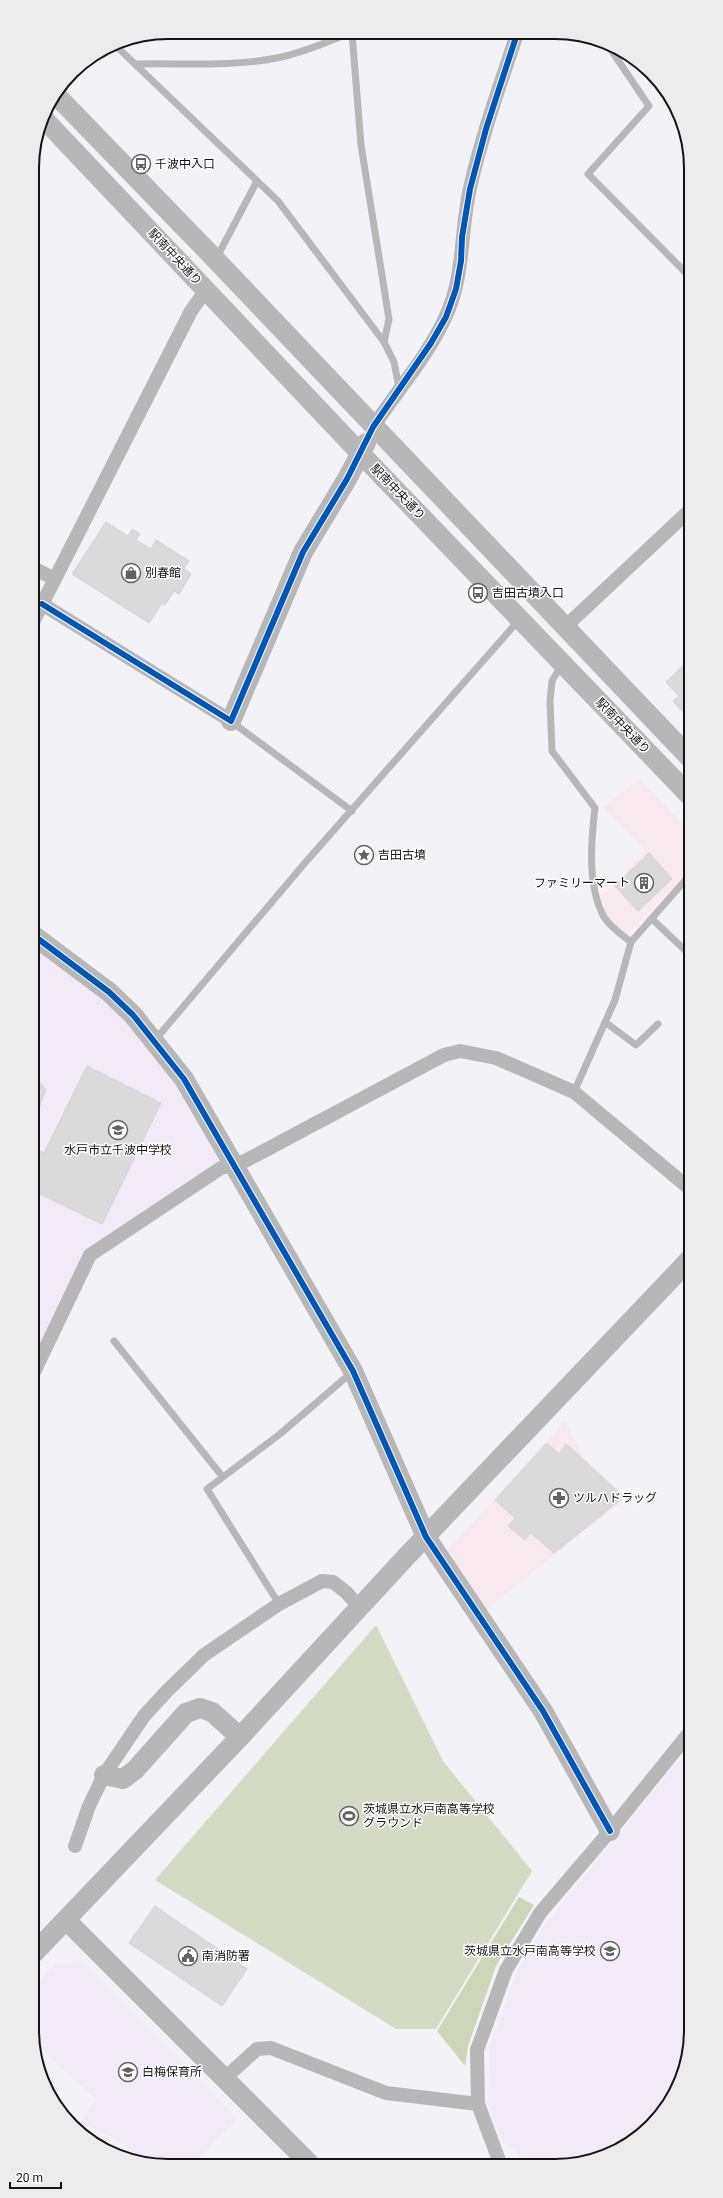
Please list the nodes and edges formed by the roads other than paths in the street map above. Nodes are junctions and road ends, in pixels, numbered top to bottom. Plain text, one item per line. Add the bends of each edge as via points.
1 (335, 39) edge
2 (351, 39) edge
3 (515, 39) edge
4 (119, 49) edge
5 (613, 52) edge
6 (136, 64) junction
7 (59, 98) edge
8 (48, 123) edge
9 (257, 181) junction
10 (215, 259) junction
11 (684, 271) edge
12 (206, 290) junction
13 (384, 342) junction
14 (399, 388) junction
15 (373, 427) junction
16 (361, 454) junction
17 (684, 516) edge
18 (39, 571) edge
19 (55, 579) junction
20 (42, 604) junction
21 (39, 610) edge
22 (519, 619) junction
23 (565, 628) junction
24 (563, 664) junction
25 (230, 721) junction
26 (684, 752) edge
27 (684, 790) edge
28 (352, 811) junction
29 (684, 882) edge
30 (652, 919) junction
31 (39, 940) edge
32 (631, 942) junction
33 (684, 949) edge
34 (605, 1022) junction
35 (658, 1024) dead end
36 (155, 1040) junction
37 (574, 1092) junction
38 (233, 1164) junction
39 (684, 1184) edge
40 (684, 1265) edge
41 (114, 1341) dead end
42 (39, 1362) edge
43 (353, 1371) junction
44 (222, 1476) junction
45 (426, 1537) junction
46 (279, 1604) junction
47 (359, 1607) junction
48 (240, 1737) junction
49 (684, 1739) edge
50 (104, 1775) junction
51 (610, 1831) junction
52 (75, 1846) dead end
53 (66, 1920) junction
54 (39, 1948) edge
55 (225, 2078) junction
56 (478, 2104) junction
57 (305, 2159) edge
58 (499, 2159) edge

1 - 6 lane via 277,58 236,62
2 - 13 lane via 361,146 389,319
3 - 14 street via 486,129 470,189 456,289 446,317
4 - 6 lane
5 - 11 lane via 649,106 588,174
6 - 9 lane
7 - 10 street
8 - 12 street, 駅南中央通り
9 - 10 lane
9 - 13 lane via 278,201
10 - 15 street
12 - 16 street, 駅南中央通り
12 - 19 street via 191,311
13 - 14 lane via 394,362
14 - 15 street
15 - 16 street
15 - 23 street
16 - 22 street, 駅南中央通り
16 - 25 street via 303,552
17 - 23 street
18 - 19 street
19 - 20 street
20 - 21 street
20 - 25 street
22 - 24 street, 駅南中央通り
22 - 28 lane
23 - 26 street
24 - 27 street, 駅南中央通り
24 - 32 lane via 552,681 552,751 595,808 590,846 597,894 604,917
25 - 28 lane
28 - 36 lane
29 - 30 lane
30 - 32 lane
30 - 33 lane
31 - 36 street via 109,992
32 - 34 lane via 615,1000
34 - 35 lane via 636,1045
34 - 37 lane
36 - 38 street via 184,1079
37 - 38 street via 496,1058 460,1051 444,1055 245,1161
37 - 39 street
38 - 42 street via 221,1168 90,1255
38 - 43 street
40 - 45 street
41 - 44 lane
43 - 44 lane via 280,1434
43 - 45 street
44 - 46 lane via 207,1489
45 - 47 street
45 - 51 street via 543,1711
46 - 47 street via 322,1581 333,1582
46 - 50 street via 204,1655 166,1692 144,1716
47 - 48 street
48 - 50 street via 212,1712 200,1708 186,1712 135,1770 123,1779
48 - 53 street
49 - 51 street
50 - 52 street via 89,1806
51 - 56 street via 540,1913 506,1970 477,2050
53 - 54 street
53 - 55 street
55 - 56 street via 257,2049 270,2048 386,2093
55 - 57 street
56 - 58 street

